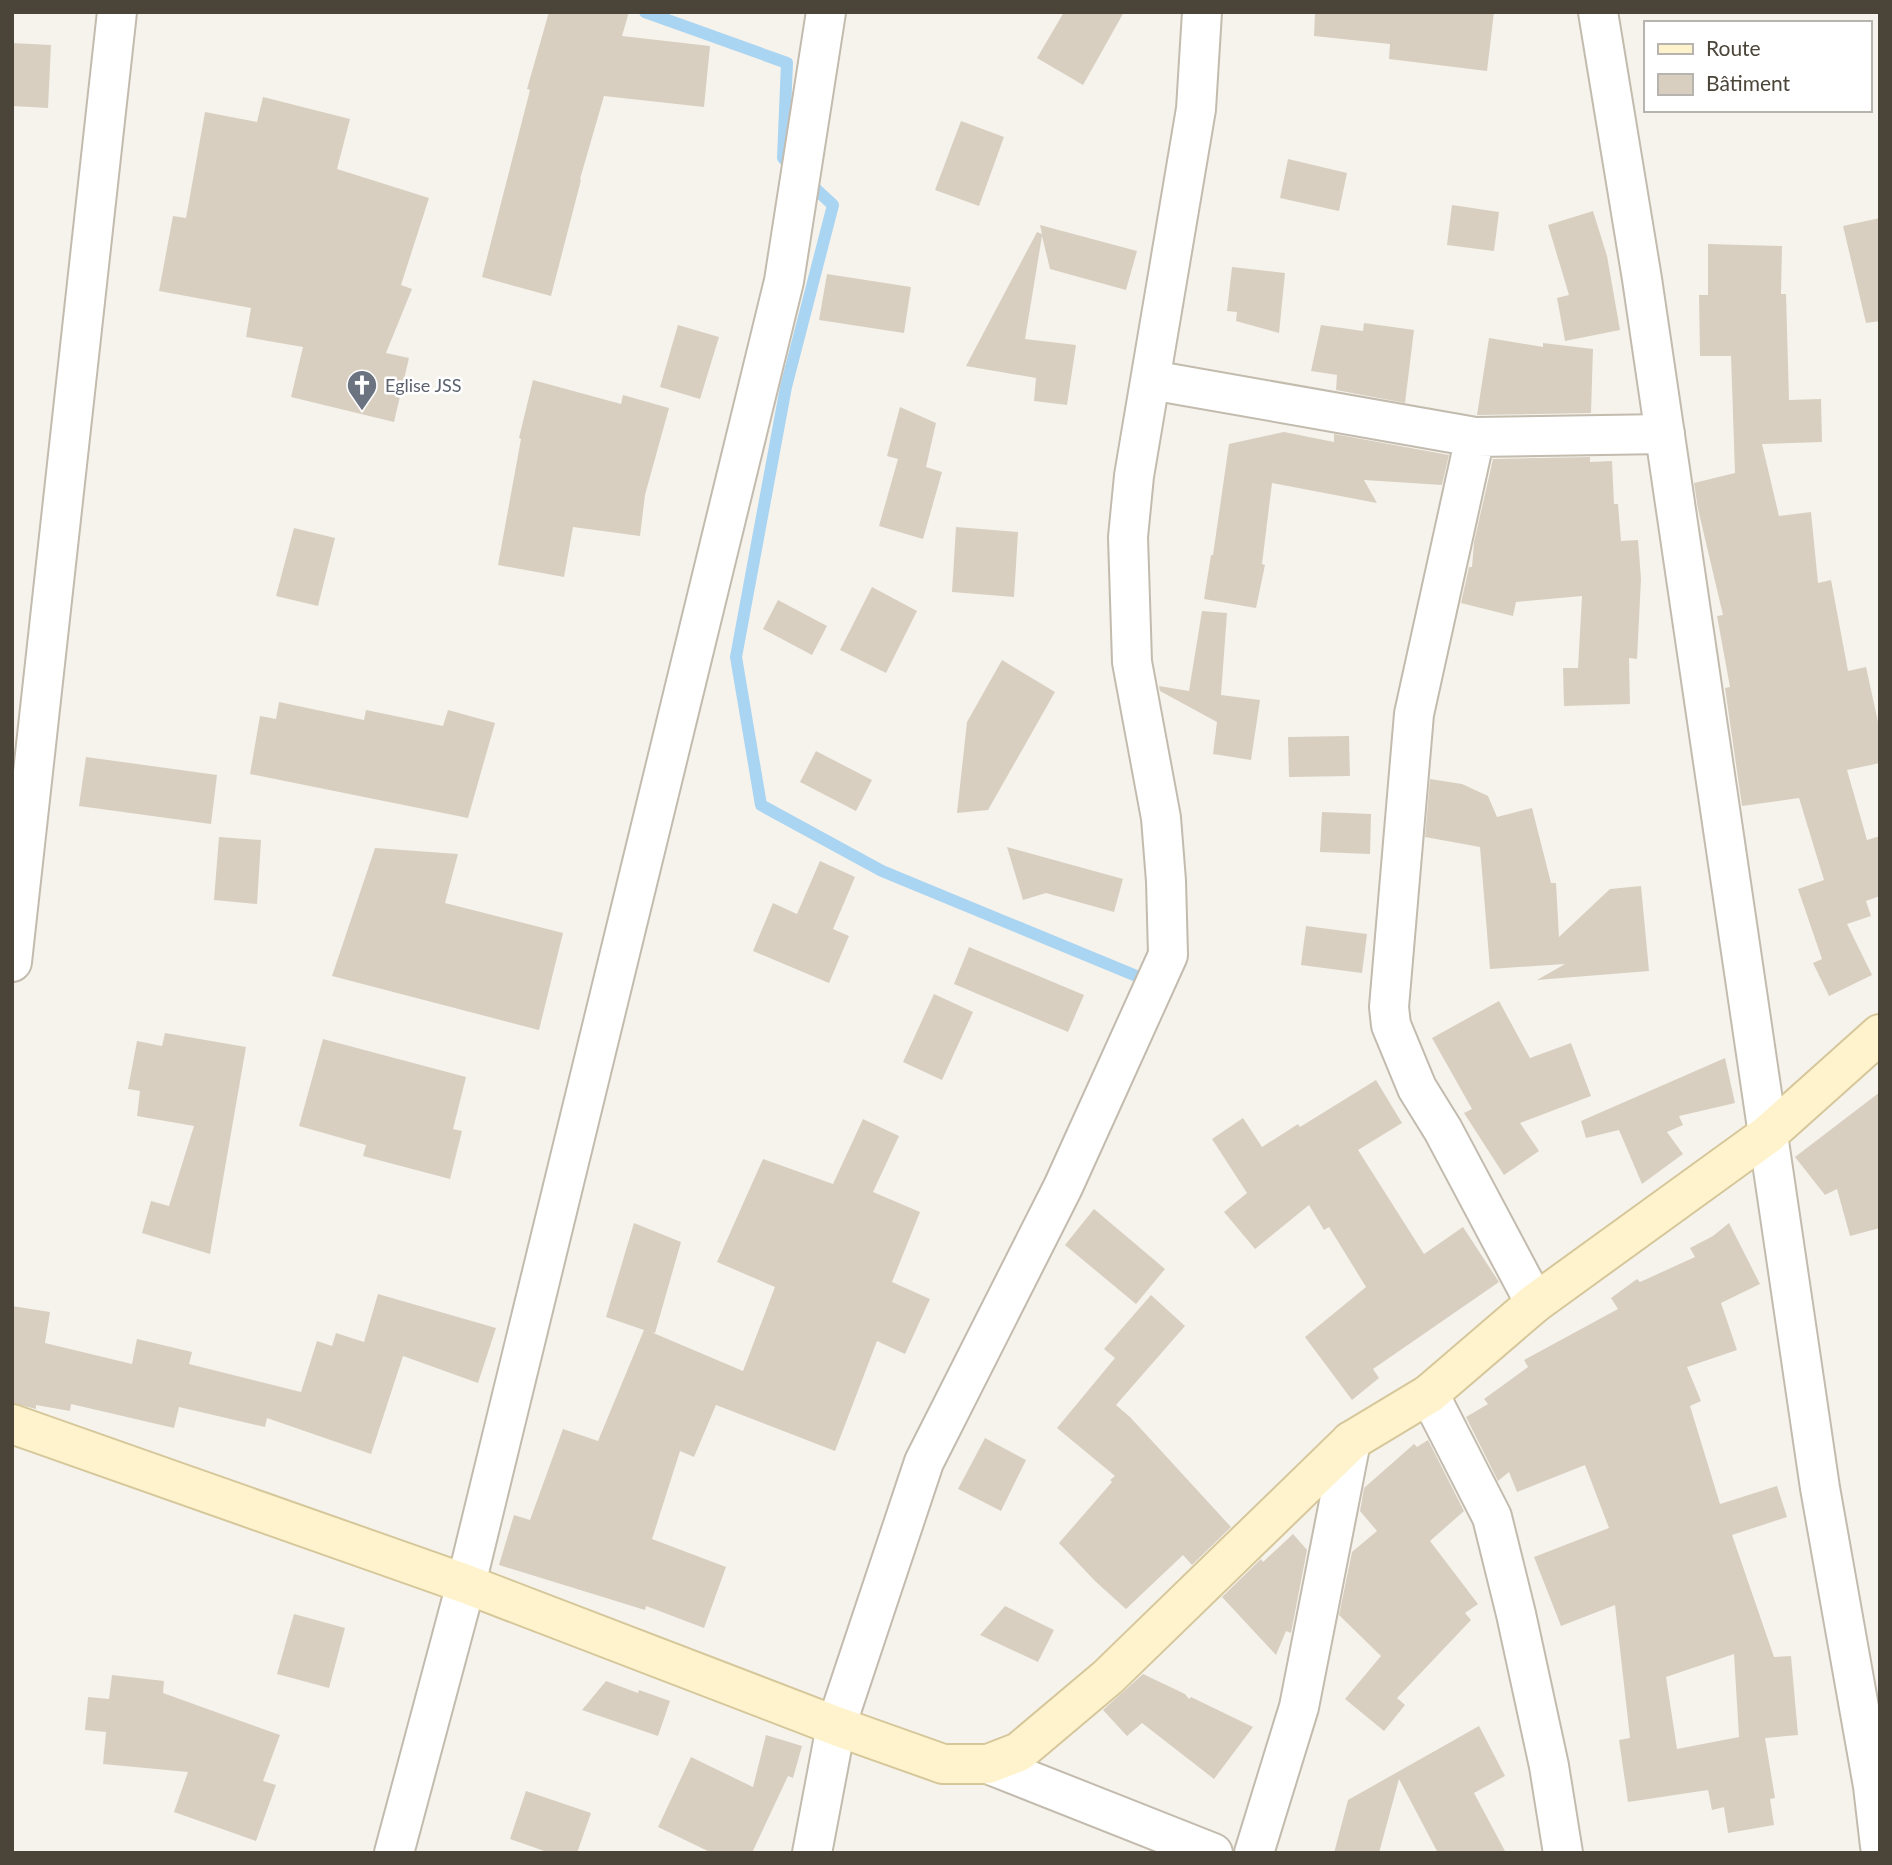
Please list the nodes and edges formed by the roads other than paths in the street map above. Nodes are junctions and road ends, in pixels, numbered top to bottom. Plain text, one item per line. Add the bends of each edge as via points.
1 (117, 12) edge
2 (827, 12) edge
3 (1202, 12) edge
4 (1598, 12) edge
5 (1151, 380) junction
6 (1665, 434) junction
7 (1475, 438) junction
8 (12, 962) edge
9 (1880, 1034) edge
10 (1768, 1135) junction
11 (1535, 1303) junction
12 (1429, 1394) junction
13 (12, 1424) edge
14 (1351, 1440) junction
15 (466, 1584) junction
16 (836, 1726) junction
17 (988, 1765) junction
18 (1880, 1846) edge
19 (394, 1853) edge
20 (812, 1853) edge
21 (1213, 1853) edge
22 (1254, 1853) edge
23 (1563, 1853) edge

1 - 8 street
2 - 15 street via 784,281
3 - 5 street via 1196,109
4 - 6 street
5 - 7 street
5 - 16 street via 1134,476 1128,551 1132,662 1161,818 1168,955 1063,1187 924,1462
6 - 7 street
6 - 10 street
7 - 11 street via 1415,714 1389,1007 1391,1025 1417,1088
9 - 10 street
10 - 11 street
10 - 18 street via 1820,1488
11 - 12 street
12 - 14 street
12 - 23 street via 1492,1517 1549,1766
13 - 15 street
14 - 17 street via 1108,1677 1019,1752
14 - 22 street via 1299,1707
15 - 16 street
15 - 19 street
16 - 17 street via 943,1764
16 - 20 street
17 - 21 street

